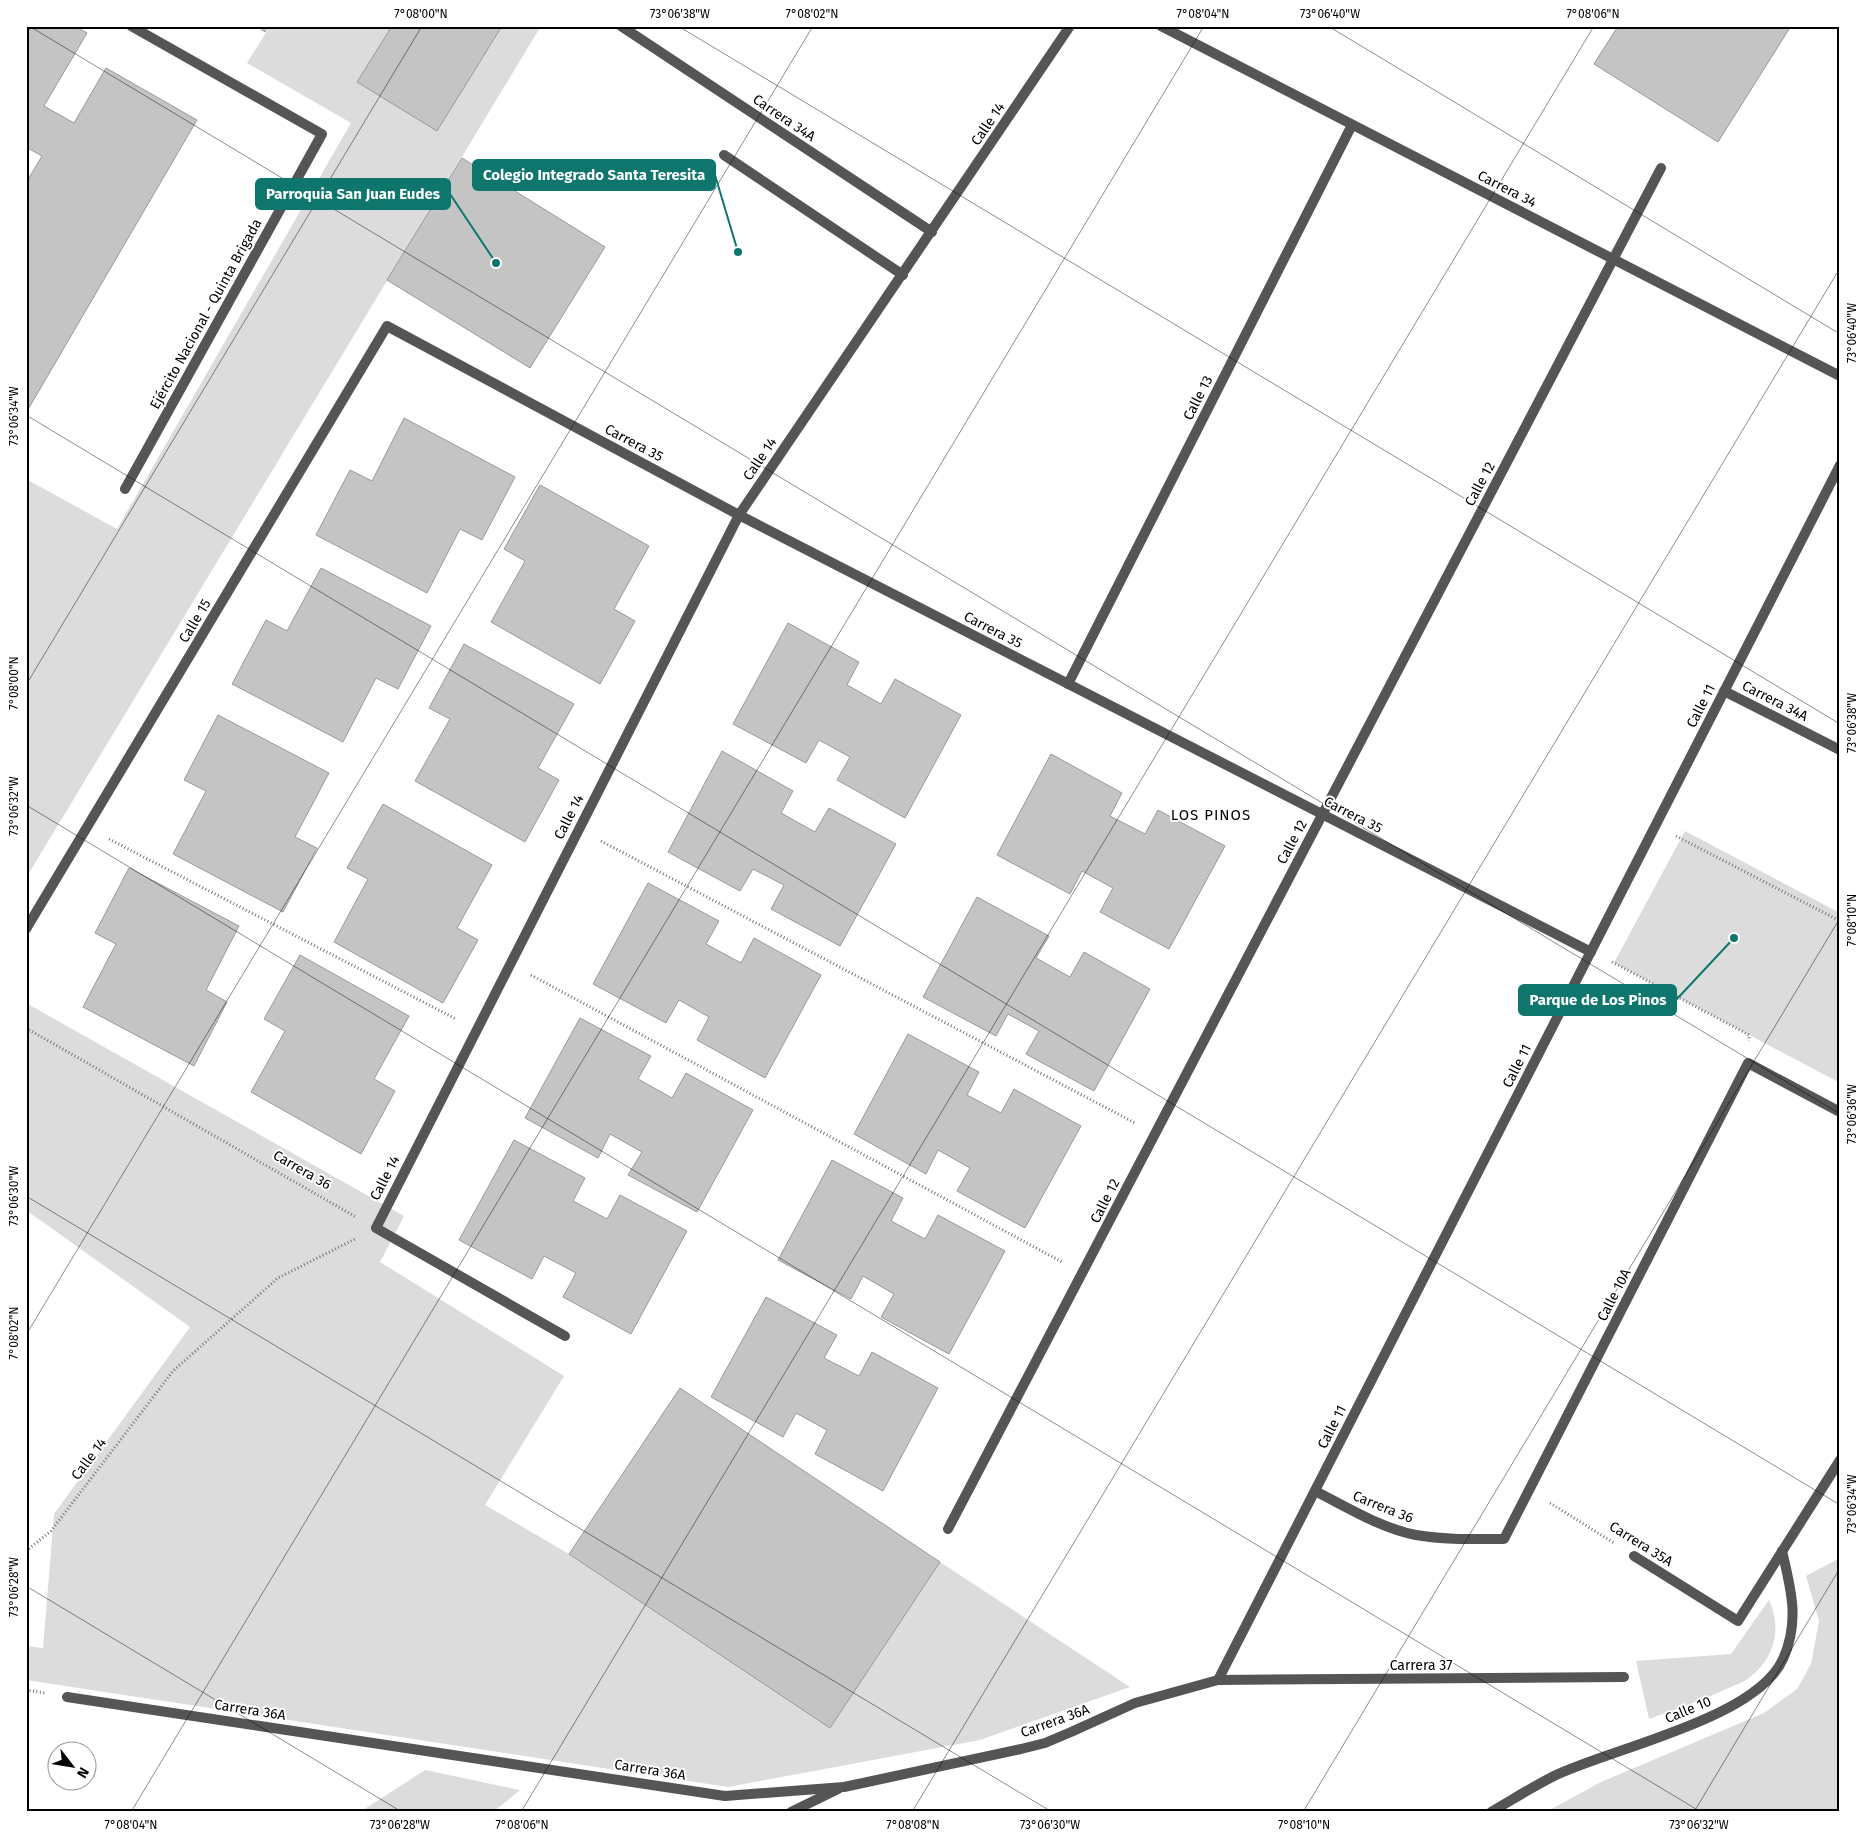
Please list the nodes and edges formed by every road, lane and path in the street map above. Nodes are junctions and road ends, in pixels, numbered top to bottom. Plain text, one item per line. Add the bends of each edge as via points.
1 (131, 26) edge
2 (621, 26) edge
3 (1070, 26) edge
4 (1161, 26) edge
5 (1352, 125) junction
6 (724, 155) dead end
7 (1661, 168) dead end
8 (932, 232) junction
9 (1613, 260) junction
10 (903, 275) junction
11 (387, 326) joint
12 (1840, 376) edge
13 (1840, 465) edge
14 (125, 489) dead end
15 (739, 515) junction
16 (1068, 684) junction
17 (1724, 691) junction
18 (1840, 750) edge
19 (1322, 815) junction
20 (1656, 825) junction
21 (87, 828) junction
22 (578, 829) junction
23 (1840, 921) edge
24 (26, 929) edge
25 (1591, 952) junction
26 (511, 964) junction
27 (26, 1028) edge
28 (476, 1030) junction
29 (1748, 1063) junction
30 (1840, 1112) edge
31 (1155, 1134) junction
32 (376, 1228) junction
33 (1082, 1274) junction
34 (565, 1336) dead end
35 (1840, 1460) edge
36 (1529, 1490) junction
37 (1315, 1491) junction
38 (948, 1529) dead end
39 (1504, 1539) joint
40 (26, 1551) edge
41 (1782, 1551) junction
42 (1634, 1556) joint
43 (1624, 1677) dead end
44 (1218, 1680) junction
45 (67, 1697) dead end
46 (844, 1787) junction
47 (791, 1812) edge
48 (1491, 1812) edge

1 - 14 street, Ejército Nacional - Quinta Brigada via 322,134
2 - 8 street, Carrera 34A
3 - 8 street, Calle 14
4 - 5 street, Carrera 34
5 - 9 street, Carrera 34
5 - 16 street, Calle 13
6 - 10 street
7 - 9 street, Calle 12
8 - 10 street, Calle 14
9 - 12 street, Carrera 34
9 - 19 street, Calle 12
10 - 15 street, Calle 14
11 - 15 street, Carrera 35
11 - 21 street, Calle 15
13 - 17 street, Calle 11
15 - 16 street, Carrera 35
15 - 22 street, Calle 14
16 - 19 street, Carrera 35
17 - 18 street, Carrera 34A
17 - 20 street, Calle 11
19 - 25 street, Carrera 35
19 - 31 street, Calle 12
20 - 23 path
20 - 25 street, Calle 11
21 - 24 street, Calle 15
21 - 28 path
22 - 26 street, Calle 14
22 - 31 path
25 - 29 path via 1749,1035
25 - 37 street, Calle 11
26 - 28 street, Calle 14
26 - 33 path
27 - 32 path, Carrera 36
28 - 32 street, Calle 14
29 - 30 street
29 - 36 street, Calle 10A
31 - 33 street, Calle 12
32 - 34 street
32 - 40 path, Calle 14 via 278,1278 173,1371 51,1531
33 - 38 street, Calle 12
35 - 41 street
36 - 39 street, Calle 10A
36 - 42 path, Carrera 35A
37 - 39 street, Carrera 36 via 1378,1523 1416,1535
37 - 44 street, Calle 11
41 - 42 street, Carrera 35A via 1738,1621
41 - 48 street, Calle 10 via 1793,1598 1792,1632 1782,1660 1766,1682 1703,1720 1554,1776
43 - 44 street, Carrera 37
44 - 46 street, Carrera 36A via 1135,1703 1045,1743
45 - 46 street, Carrera 36A via 725,1796
46 - 47 street

